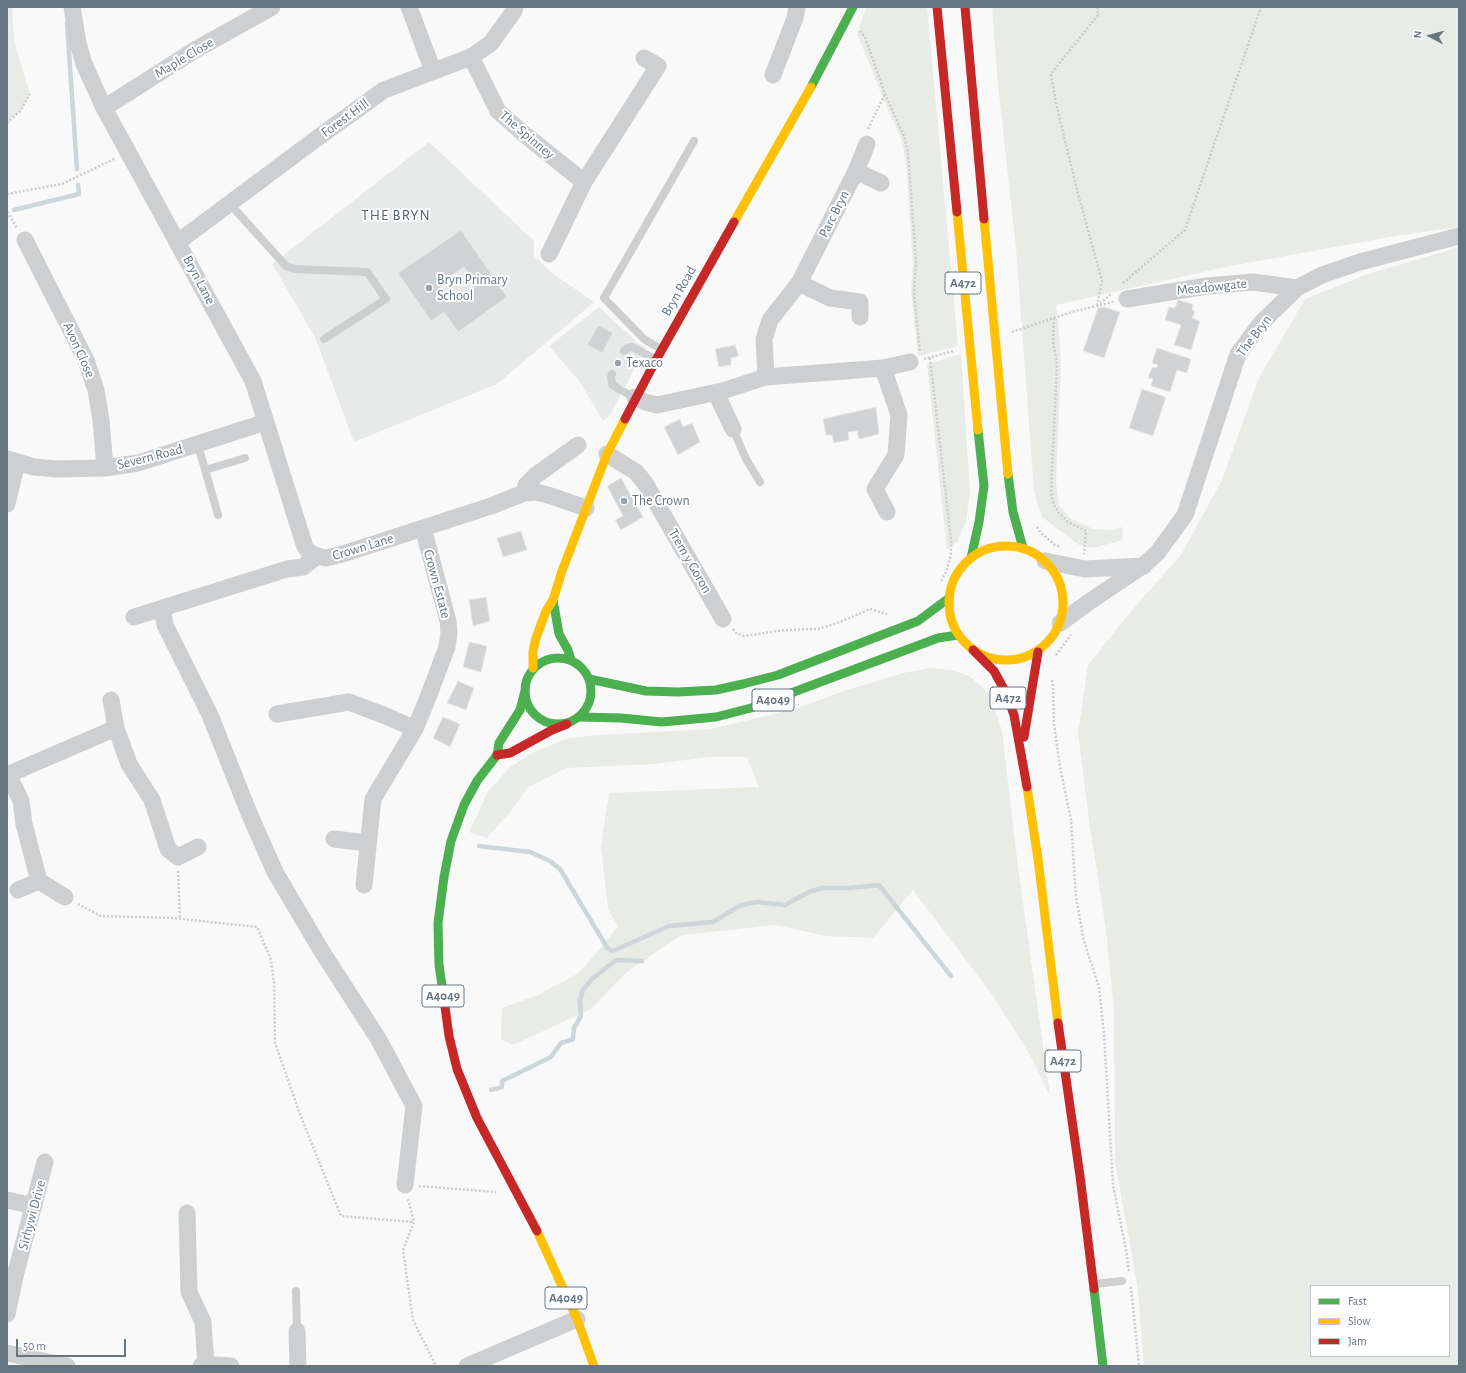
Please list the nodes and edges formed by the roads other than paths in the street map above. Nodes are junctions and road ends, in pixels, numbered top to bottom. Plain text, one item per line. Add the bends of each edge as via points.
1 (72, 7) edge
2 (409, 7) edge
3 (515, 7) edge
4 (797, 7) edge
5 (853, 7) edge
6 (936, 7) edge
7 (965, 7) edge
8 (268, 8) edge
9 (471, 57) junction
10 (644, 58) dead end
11 (432, 71) junction
12 (773, 75) dead end
13 (104, 108) junction
14 (694, 141) dead end
15 (867, 144) road end
16 (856, 170) junction
17 (584, 182) junction
18 (881, 183) dead end
19 (229, 203) junction
20 (1459, 236) edge
21 (25, 240) dead end
22 (178, 242) junction
23 (549, 254) dead end
24 (799, 283) junction
25 (1297, 288) junction
26 (1121, 292) road end
27 (860, 317) dead end
28 (324, 339) dead end
29 (662, 349) junction
30 (624, 351) dead end
31 (915, 357) road end
32 (656, 360) junction
33 (884, 368) junction
34 (612, 374) dead end
35 (766, 377) junction
36 (716, 392) junction
37 (635, 397) junction
38 (266, 422) junction
39 (733, 428) joint
40 (198, 445) junction
41 (578, 445) dead end
42 (607, 454) junction
43 (245, 458) dead end
44 (12, 460) edge
45 (105, 468) junction
46 (205, 470) junction
47 (760, 482) dead end
48 (524, 493) junction
49 (7, 504) edge
50 (586, 508) junction
51 (887, 512) dead end
52 (218, 515) dead end
53 (423, 528) junction
54 (1023, 548) junction
55 (317, 556) junction
56 (971, 558) junction
57 (1045, 561) junction
58 (1144, 566) junction
59 (949, 598) junction
60 (553, 600) junction
61 (162, 608) junction
62 (134, 617) dead end
63 (723, 618) road end
64 (1060, 623) junction
65 (958, 635) junction
66 (973, 650) junction
67 (1038, 652) junction
68 (571, 660) junction
69 (534, 668) junction
70 (589, 679) junction
71 (525, 691) junction
72 (111, 700) dead end
73 (278, 714) dead end
74 (580, 717) junction
75 (570, 723) junction
76 (116, 728) junction
77 (414, 730) junction
78 (497, 755) junction
79 (1022, 756) junction
80 (8, 774) edge
81 (334, 839) dead end
82 (368, 843) junction
83 (198, 847) dead end
84 (39, 881) junction
85 (364, 885) dead end
86 (18, 890) dead end
87 (65, 897) road end
88 (45, 1162) dead end
89 (405, 1185) road end
90 (7, 1200) edge
91 (34, 1206) junction
92 (187, 1213) dead end
93 (1122, 1281) dead end
94 (1092, 1284) junction
95 (296, 1291) dead end
96 (7, 1314) edge
97 (576, 1319) junction
98 (297, 1331) joint
99 (7, 1353) edge
100 (477, 1364) edge
101 (67, 1366) edge
102 (201, 1366) edge
103 (206, 1366) edge
104 (231, 1366) edge
105 (298, 1366) edge
106 (594, 1366) edge
107 (1103, 1366) edge

1 - 13 street, Bryn Lane via 84,64
2 - 11 street
3 - 9 street, Forest Hill via 491,43
4 - 12 street
5 - 29 main road, Bryn Road via 817,77
6 - 56 main road, A472 via 984,486
7 - 54 main road, A472 via 1008,474 1013,512
8 - 13 street, Maple Close via 195,50
9 - 11 street, Forest Hill
9 - 17 street, The Spinney via 498,111
10 - 17 street via 658,66
11 - 19 street, Forest Hill via 384,90
13 - 22 street, Bryn Lane
14 - 29 lane via 604,298 644,339
15 - 16 street, Parc Bryn
16 - 18 street
16 - 24 street, Parc Bryn
17 - 23 street
19 - 22 street, Forest Hill
19 - 28 lane via 286,266 295,269 367,272 386,299
20 - 25 street, The Bryn via 1360,262 1322,275
21 - 45 street, Avon Close via 86,360 96,390
22 - 38 street, Bryn Lane via 253,381
24 - 27 street via 830,298 860,302
24 - 35 street, Parc Bryn via 770,320 764,339
25 - 26 street, Meadowgate via 1253,282
25 - 58 street, The Bryn via 1261,323 1238,354 1185,515 1158,552
29 - 32 main road, Bryn Road
30 - 32 lane via 632,347
31 - 33 street
32 - 37 main road, Bryn Road
33 - 35 street
33 - 51 street via 899,415 896,456 875,489
34 - 37 lane via 612,384
35 - 36 street
36 - 37 street via 657,405
36 - 39 street
37 - 42 main road, Bryn Road
38 - 40 street, Severn Road
38 - 55 street, Bryn Lane via 305,547
39 - 47 lane via 746,459
40 - 45 street, Severn Road via 138,463
40 - 46 lane
41 - 48 street via 534,476 526,485
42 - 50 main road, Bryn Road
42 - 63 street, Trem y Goron via 636,472 644,483
43 - 46 lane
44 - 45 street, Severn Road via 34,467 56,469
44 - 49 street
46 - 52 lane
48 - 50 street, Crown Lane via 536,492
48 - 53 street, Crown Lane
50 - 60 main road, Bryn Road
53 - 55 street, Crown Lane via 346,553 326,558
53 - 77 street, Crown Estate via 449,633 441,664
54 - 56 main road via 1005,546 987,549
54 - 57 main road
55 - 61 street, Crown Lane via 303,567 287,569
56 - 59 main road via 960,569
57 - 58 street via 1085,569
57 - 64 main road via 1056,574 1062,590 1064,607
58 - 64 street, The Bryn
59 - 65 main road via 950,617
59 - 70 main road, A4049 via 912,624 778,675 743,684 716,690 646,691
60 - 68 main road, Bryn Road via 559,634
60 - 69 main road, Bryn Road via 536,638 533,651
61 - 62 street, Crown Lane
61 - 89 street via 165,625 210,715 275,872 379,1040 414,1106
64 - 67 main road via 1055,634
65 - 66 main road
65 - 74 main road, A4049 via 938,638 751,708 716,717 662,722
66 - 67 main road via 988,658 1005,661 1022,659
66 - 79 main road, A472 via 994,671 1006,693 1014,715
67 - 79 main road, A472
68 - 69 main road via 558,657 547,659
68 - 70 main road via 581,667
69 - 71 main road via 527,678
70 - 74 main road via 592,691 590,701
71 - 75 main road via 525,698 532,713 539,719 550,724
71 - 78 main road, A4049 via 520,710 499,743
72 - 76 street
73 - 77 street via 349,702
74 - 75 main road
75 - 78 main road via 510,753
76 - 80 street
76 - 83 street via 129,764 152,800 168,849 178,857
77 - 82 street, Crown Estate via 373,799
78 - 97 main road, A4049 via 464,805 451,841 444,877 438,923 440,965 449,1036 457,1070 477,1118 537,1230
79 - 94 main road, A472 via 1038,859
80 - 84 street via 21,801 24,824
81 - 82 street
82 - 85 street, Crown Estate
84 - 86 street
84 - 87 street
88 - 91 street, Sirhywi Drive
90 - 91 street
91 - 96 street, Sirhywi Drive
92 - 103 street via 190,1292 202,1322
93 - 94 lane
94 - 107 main road, A472
95 - 98 lane
97 - 100 street
97 - 106 main road, A4049
98 - 105 street
99 - 101 street
102 - 103 street
103 - 104 street

